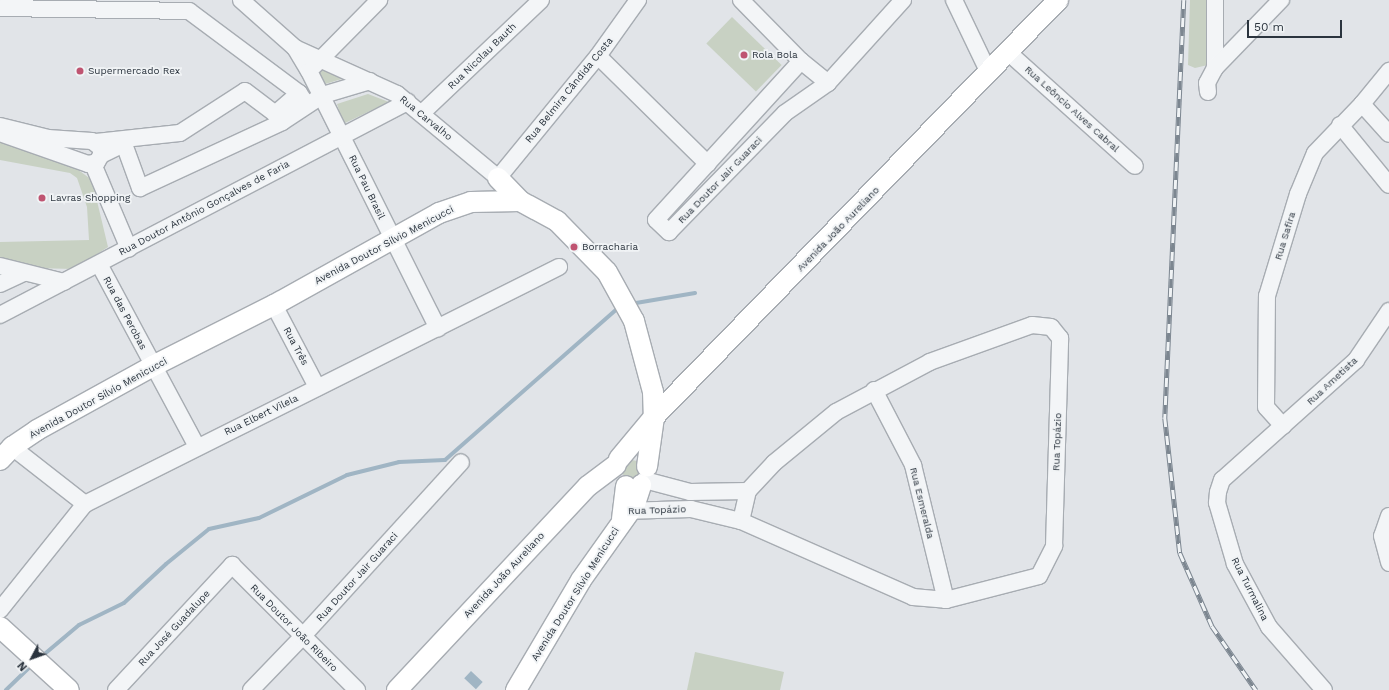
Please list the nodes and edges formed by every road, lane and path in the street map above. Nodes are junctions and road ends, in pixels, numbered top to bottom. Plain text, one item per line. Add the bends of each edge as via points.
1 (241, 0) edge
2 (379, 0) edge
3 (541, 0) edge
4 (638, 0) edge
5 (741, 0) edge
6 (903, 0) edge
7 (954, 0) edge
8 (1058, 0) edge
9 (1215, 0) edge
10 (1281, 0) edge
11 (0, 8) edge
12 (1009, 53) junction
13 (598, 56) junction
14 (801, 61) junction
15 (315, 65) junction
16 (1215, 68) junction
17 (1389, 70) edge
18 (989, 73) junction
19 (370, 81) junction
20 (828, 83) junction
21 (1208, 92) dead end
22 (323, 95) junction
23 (303, 99) junction
24 (408, 102) junction
25 (1362, 104) junction
26 (422, 113) junction
27 (1340, 125) junction
28 (0, 126) edge
29 (0, 132) edge
30 (342, 134) junction
31 (1389, 134) edge
32 (92, 152) junction
33 (708, 164) junction
34 (1135, 166) dead end
35 (498, 178) junction
36 (1389, 185) edge
37 (520, 201) junction
38 (392, 239) junction
39 (129, 249) junction
40 (99, 264) junction
41 (0, 266) edge
42 (559, 267) dead end
43 (24, 273) junction
44 (64, 282) junction
45 (0, 284) edge
46 (274, 305) junction
47 (1389, 311) edge
48 (0, 315) edge
49 (438, 329) junction
50 (153, 366) junction
51 (317, 388) junction
52 (874, 390) junction
53 (654, 417) junction
54 (1282, 426) junction
55 (197, 448) junction
56 (6, 453) edge
57 (461, 462) dead end
58 (630, 475) junction
59 (748, 491) junction
60 (690, 492) junction
61 (85, 504) junction
62 (691, 509) junction
63 (624, 514) junction
64 (1389, 516) edge
65 (741, 521) junction
66 (1389, 563) edge
67 (232, 565) joint
68 (946, 600) junction
69 (0, 610) edge
70 (0, 627) edge
71 (302, 637) junction
72 (69, 690) edge
73 (116, 690) edge
74 (251, 690) edge
75 (357, 690) edge
76 (397, 690) edge
77 (516, 690) edge
78 (1324, 690) edge

1 - 15 street, Rua Carvalho
2 - 15 street
3 - 26 street, Rua Nicolau Bauth
4 - 13 street, Rua Belmira Cândida Costa
5 - 14 street
6 - 20 street, Rua Doutor Jair Guaraci
7 - 18 street
8 - 12 main road, Avenida João Aureliano
9 - 16 street
10 - 16 street
11 - 23 street via 189,11
12 - 18 main road, Avenida João Aureliano
12 - 34 street, Rua Leôncio Alves Cabral
13 - 33 street
13 - 35 street, Rua Belmira Cândida Costa
14 - 20 street
14 - 33 street, Rua Doutor Jair Guaraci
15 - 19 street, Rua Carvalho
15 - 22 street, Rua Pau Brasil
16 - 21 street via 1207,83
17 - 25 street, Rua Safira
18 - 53 main road, Avenida João Aureliano
19 - 22 street
19 - 24 street, Rua Carvalho
20 - 33 street, Rua Doutor Jair Guaraci via 785,113 669,232 656,220
22 - 23 street
22 - 30 street, Rua Pau Brasil
23 - 32 street via 275,114 245,91 180,133
23 - 32 street via 282,122 140,188 124,144
24 - 26 street, Rua Carvalho
24 - 30 street, Rua Doutor Antônio Gonçalves de Faria
25 - 27 street, Rua Safira
25 - 31 street
26 - 35 street, Rua Carvalho
27 - 36 street
27 - 54 street, Rua Safira via 1315,153 1298,194 1267,296 1266,407
28 - 32 street
29 - 32 street
30 - 38 street, Rua Pau Brasil
30 - 39 street, Rua Doutor Antônio Gonçalves de Faria
32 - 39 street
35 - 37 main road, Rua Carvalho
37 - 38 main road, Avenida Doutor Sílvio Menicucci via 461,204
37 - 53 main road, Avenida Doutor Sílvio Menicucci via 557,221 607,272 634,321 652,392
38 - 46 main road, Avenida Doutor Sílvio Menicucci
38 - 49 street, Rua Pau Brasil
39 - 40 street, Rua Doutor Antônio Gonçalves de Faria
40 - 44 street, Rua Doutor Antônio Gonçalves de Faria
40 - 50 street, Rua das Perobas
41 - 43 street
42 - 49 street, Rua Elbert Vilela
43 - 44 street
43 - 45 street
44 - 48 street, Rua Doutor Antônio Gonçalves de Faria
46 - 50 main road, Avenida Doutor Sílvio Menicucci
46 - 51 street, Rua Três
47 - 54 street, Rua Ametista via 1356,360
49 - 51 street, Rua Elbert Vilela
50 - 55 street, Rua das Perobas
50 - 56 main road, Avenida Doutor Sílvio Menicucci via 37,430
51 - 55 street, Rua Elbert Vilela
52 - 59 street, Rua Topázio via 836,412 774,463
52 - 68 street, Rua Esmeralda via 913,465
52 - 68 street, Rua Topázio via 930,362 1032,324 1051,327 1060,338 1054,546 1039,576
53 - 58 main road, Avenida João Aureliano
53 - 58 main road, Avenida Doutor Sílvio Menicucci
54 - 78 street, Rua Turmalina via 1222,480 1217,503 1235,564 1269,627
55 - 61 street, Rua Elbert Vilela
56 - 61 street
57 - 71 street, Rua Doutor Jair Guaraci
58 - 60 street, Rua Topázio
58 - 63 main road, Avenida Doutor Sílvio Menicucci via 637,499
58 - 76 main road, Avenida João Aureliano via 588,486
59 - 60 street, Rua Topázio
59 - 65 street
60 - 62 street
61 - 69 street, Rua Elbert Vilela
62 - 63 street, Rua Topázio
62 - 65 street, Rua Topázio
63 - 77 main road, Avenida Doutor Sílvio Menicucci via 581,580
64 - 66 street via 1382,536
65 - 68 street, Rua Topázio via 913,596
67 - 71 street, Rua Doutor João Ribeiro
67 - 73 street, Rua José Guadalupe
70 - 72 main road
71 - 74 street, Rua Doutor Jair Guaraci
71 - 75 street, Rua Doutor João Ribeiro

